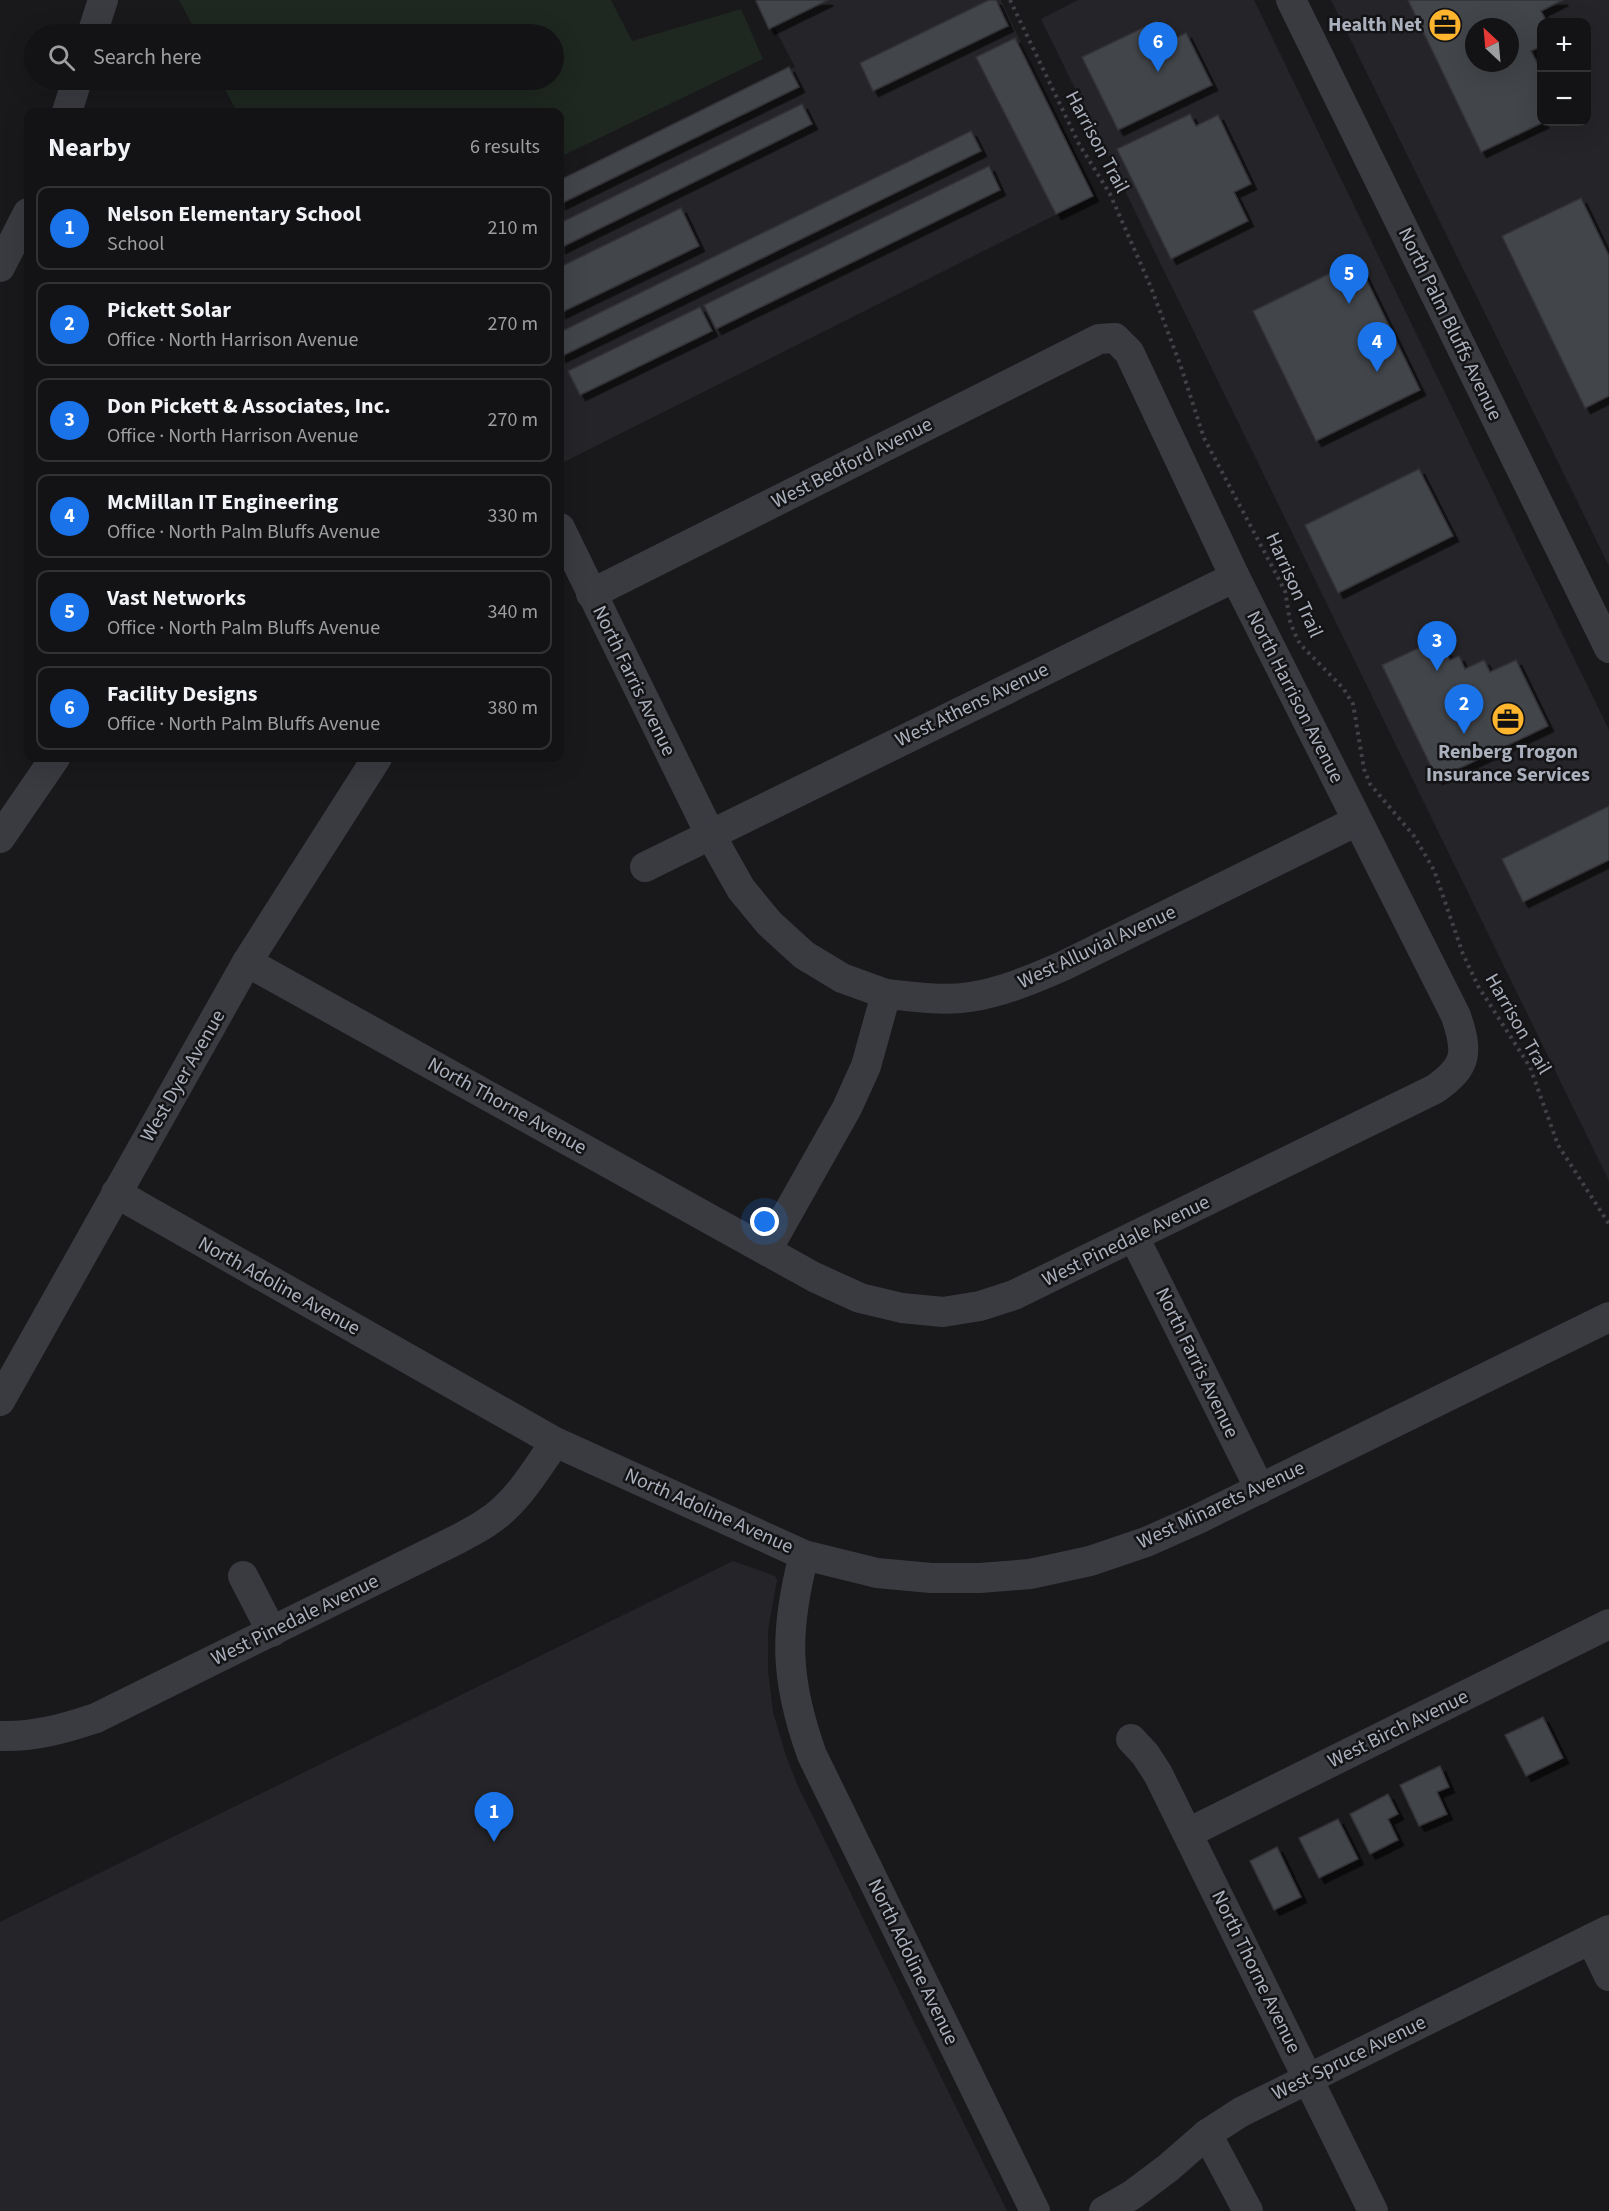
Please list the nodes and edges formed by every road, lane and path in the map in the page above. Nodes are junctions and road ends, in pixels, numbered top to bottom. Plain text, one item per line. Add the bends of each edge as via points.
1 (103, 0) edge
2 (1010, 0) edge
3 (1291, 0) edge
4 (95, 24) edge
5 (74, 90) edge
6 (67, 108) edge
7 (24, 221) edge
8 (0, 267) edge
9 (1115, 338) joint
10 (564, 537) edge
11 (1235, 577) junction
12 (591, 594) junction
13 (1609, 648) edge
14 (52, 762) edge
15 (374, 762) edge
16 (1357, 821) junction
17 (710, 834) junction
18 (0, 838) edge
19 (645, 867) dead end
20 (247, 962) junction
21 (886, 994) junction
22 (1463, 1059) joint
23 (116, 1193) junction
24 (1609, 1224) edge
25 (1134, 1238) junction
26 (766, 1250) junction
27 (1609, 1317) edge
28 (0, 1401) edge
29 (555, 1442) junction
30 (1260, 1489) junction
31 (804, 1555) junction
32 (243, 1576) dead end
33 (1609, 1624) edge
34 (272, 1632) junction
35 (0, 1736) edge
36 (1131, 1739) dead end
37 (1188, 1833) junction
38 (1600, 1934) edge
39 (1609, 1976) edge
40 (1308, 2078) junction
41 (1207, 2134) junction
42 (1035, 2211) edge
43 (1104, 2211) edge
44 (1248, 2211) edge
45 (1373, 2211) edge

1 - 4 street
2 - 24 path, Harrison Trail via 1079,144 1110,194 1180,363 1204,438 1285,591 1294,632 1353,704 1370,784 1414,836 1434,870 1478,986 1530,1067 1558,1146
3 - 13 street, North Palm Bluffs Avenue
5 - 6 street
7 - 8 street
9 - 11 street, North Harrison Avenue via 1129,352
9 - 12 street, West Bedford Avenue via 1099,339
10 - 12 street, North Farris Avenue
11 - 16 street, North Harrison Avenue
11 - 17 street, West Athens Avenue
12 - 17 street, North Farris Avenue
14 - 18 street
15 - 20 street, West Dyer Avenue
16 - 21 street, West Alluvial Avenue via 1019,985 969,997
16 - 22 street, North Harrison Avenue via 1456,1016 1463,1039
17 - 19 street
17 - 21 street, North Farris Avenue via 741,889 804,955 842,978
20 - 23 street, West Dyer Avenue
20 - 26 street, North Thorne Avenue
21 - 26 street via 866,1066 847,1108
22 - 25 street, West Pinedale Avenue via 1453,1077 1435,1089
23 - 28 street, West Dyer Avenue
23 - 29 street, North Adoline Avenue
25 - 26 street, West Pinedale Avenue via 1014,1296 943,1312 860,1298
25 - 30 street, North Farris Avenue
27 - 30 street, West Minarets Avenue
29 - 31 street, North Adoline Avenue
29 - 34 street, West Pinedale Avenue via 512,1500 488,1522
30 - 31 street, West Minarets Avenue via 1146,1542 1090,1561 1030,1574 931,1578 877,1573
31 - 42 street, North Adoline Avenue via 793,1610 789,1661 799,1720 812,1755
32 - 34 street
33 - 37 street, West Birch Avenue
34 - 35 street, West Pinedale Avenue via 96,1718 53,1732
36 - 37 street, North Thorne Avenue via 1152,1764
37 - 40 street, North Thorne Avenue
38 - 39 street
38 - 40 street, West Spruce Avenue
40 - 41 street, West Spruce Avenue
40 - 45 street, North Thorne Avenue
41 - 43 street, West Spruce Avenue via 1132,2195
41 - 44 street

